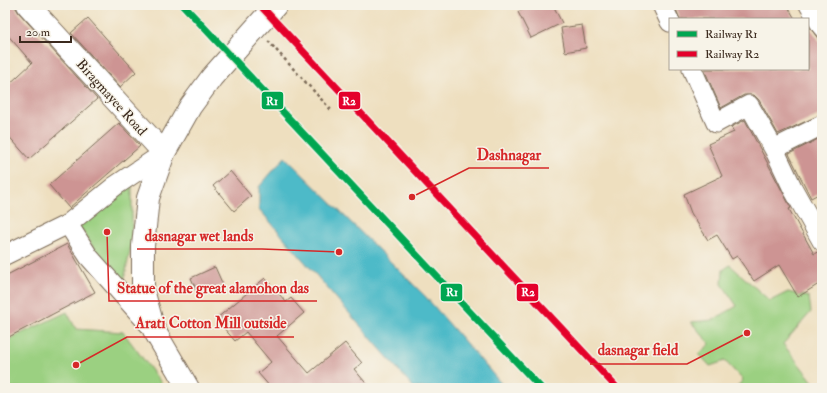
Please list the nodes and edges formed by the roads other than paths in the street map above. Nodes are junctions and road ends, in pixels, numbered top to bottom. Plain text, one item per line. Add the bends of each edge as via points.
1 (28, 5) edge
2 (276, 5) edge
3 (662, 5) edge
4 (809, 5) edge
5 (669, 20) edge
6 (822, 27) edge
7 (692, 70) edge
8 (822, 125) edge
9 (774, 149) junction
10 (164, 154) junction
11 (68, 224) junction
12 (821, 237) edge
13 (5, 255) edge
14 (154, 330) junction
15 (188, 388) edge

1 - 10 main road, Biragmayee Road
2 - 10 main road via 212,77 190,106
3 - 5 street
4 - 6 street
7 - 9 street via 716,122 749,105
8 - 9 street
9 - 12 street via 792,189
10 - 11 street via 115,186
10 - 14 main road via 148,198 143,246 143,290
11 - 13 street
11 - 14 street via 89,257
14 - 15 main road

